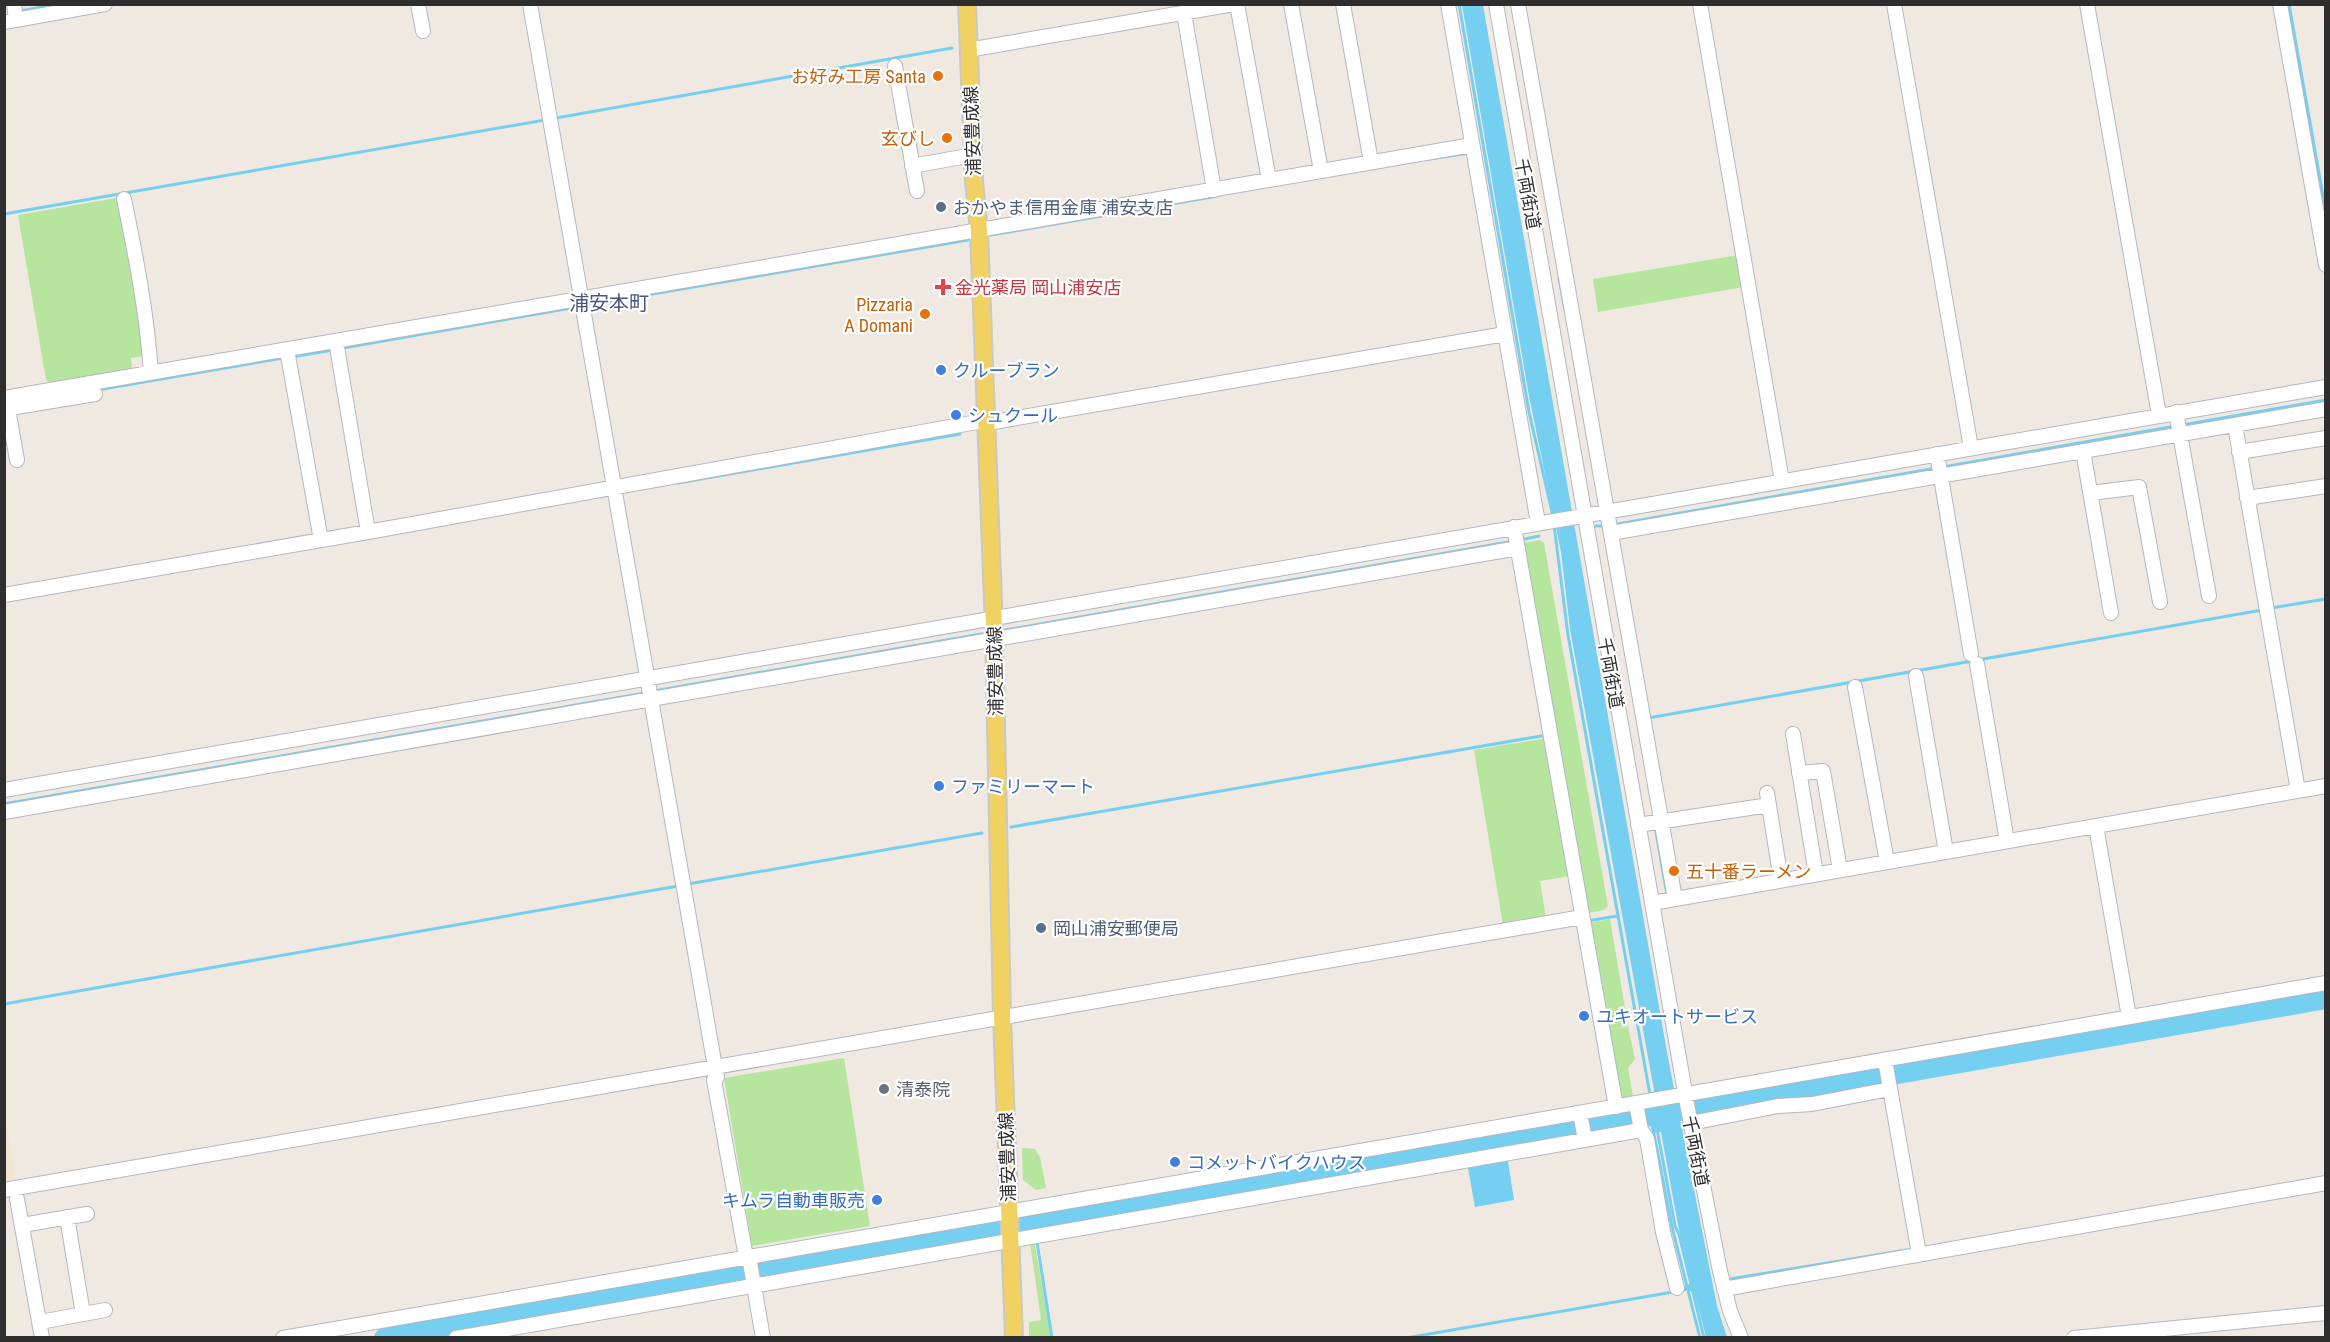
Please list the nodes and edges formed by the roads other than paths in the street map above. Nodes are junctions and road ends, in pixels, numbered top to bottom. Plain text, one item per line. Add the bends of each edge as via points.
1 (105, 4) edge
2 (418, 4) edge
3 (530, 4) edge
4 (967, 4) edge
5 (1236, 4) edge
6 (1291, 4) edge
7 (1343, 4) edge
8 (1448, 4) edge
9 (1496, 4) edge
10 (1518, 4) edge
11 (1700, 4) edge
12 (1894, 4) edge
13 (2086, 4) edge
14 (2280, 4) edge
15 (1184, 13) junction
16 (13, 14) edge
17 (423, 31) dead end
18 (968, 50) junction
19 (895, 66) dead end
20 (1527, 77) junction
21 (1509, 80) junction
22 (1472, 145) junction
23 (973, 155) junction
24 (1371, 162) junction
25 (912, 166) junction
26 (1321, 171) junction
27 (1269, 180) junction
28 (1214, 190) junction
29 (917, 191) dead end
30 (124, 199) dead end
31 (979, 231) junction
32 (2325, 265) edge
33 (582, 299) junction
34 (1571, 329) junction
35 (1552, 332) junction
36 (1505, 334) junction
37 (337, 346) junction
38 (288, 355) junction
39 (151, 373) junction
40 (2325, 387) edge
41 (65, 394) junction
42 (95, 394) dead end
43 (5, 407) edge
44 (2325, 409) edge
45 (2159, 415) junction
46 (986, 422) junction
47 (2179, 425) junction
48 (2235, 425) junction
49 (2325, 438) edge
50 (1971, 448) junction
51 (2083, 451) junction
52 (2239, 452) junction
53 (17, 460) dead end
54 (1939, 466) junction
55 (1782, 481) junction
56 (2325, 486) edge
57 (615, 488) junction
58 (2091, 493) junction
59 (2247, 498) junction
60 (1580, 516) junction
61 (1544, 522) junction
62 (1609, 523) junction
63 (368, 532) junction
64 (1516, 539) junction
65 (321, 540) junction
66 (4, 595) edge
67 (2209, 596) dead end
68 (2160, 602) dead end
69 (2111, 613) dead end
70 (994, 630) junction
71 (1916, 676) dead end
72 (1855, 687) dead end
73 (651, 690) junction
74 (1792, 734) dead end
75 (1799, 773) junction
76 (2325, 786) edge
77 (4, 790) edge
78 (2298, 791) junction
79 (4, 812) edge
80 (1657, 822) junction
81 (1638, 825) junction
82 (2097, 830) junction
83 (2007, 841) junction
84 (1946, 852) junction
85 (1887, 862) junction
86 (1840, 870) junction
87 (1816, 874) junction
88 (1781, 880) junction
89 (1675, 899) junction
90 (1652, 903) junction
91 (1582, 920) junction
92 (2325, 983) edge
93 (1002, 1016) junction
94 (2129, 1017) junction
95 (716, 1071) junction
96 (1888, 1075) junction
97 (1681, 1095) junction
98 (1616, 1107) junction
99 (1640, 1114) junction
100 (1581, 1117) junction
101 (1691, 1123) junction
102 (1584, 1138) junction
103 (2325, 1183) edge
104 (4, 1190) edge
105 (17, 1199) dead end
106 (87, 1214) dead end
107 (67, 1217) junction
108 (22, 1225) junction
109 (1009, 1228) junction
110 (1918, 1249) junction
111 (750, 1269) junction
112 (1677, 1288) dead end
113 (1724, 1289) junction
114 (105, 1310) dead end
115 (2325, 1313) edge
116 (83, 1314) junction
117 (40, 1322) junction
118 (42, 1338) edge
119 (283, 1338) edge
120 (456, 1338) edge
121 (764, 1338) edge
122 (1014, 1338) edge
123 (1741, 1338) edge
124 (2074, 1338) edge

1 - 16 street
2 - 17 street
3 - 33 street
4 - 18 main road, 浦安豊成線
5 - 15 street
5 - 27 street
6 - 26 street
7 - 24 street
8 - 22 street
9 - 21 street, 千両街道
10 - 20 street
11 - 55 street
12 - 50 street
13 - 45 street
14 - 32 street
15 - 18 street
15 - 28 street
18 - 23 main road, 浦安豊成線
19 - 25 street
20 - 21 street
20 - 34 street
21 - 35 street, 千両街道
22 - 24 street
22 - 36 street
23 - 25 street
23 - 31 main road, 浦安豊成線
24 - 26 street
25 - 29 street
26 - 27 street
27 - 28 street
28 - 31 street
30 - 39 street via 138,267
31 - 33 street
31 - 46 main road, 浦安豊成線
33 - 37 street
33 - 57 street
34 - 35 street
34 - 62 street
35 - 60 street, 千両街道
36 - 46 street
36 - 61 street
37 - 38 street
37 - 63 street
38 - 39 street
38 - 65 street
39 - 41 street
40 - 47 street
41 - 42 street
41 - 43 street
43 - 53 street
44 - 48 street
45 - 47 street
45 - 50 street
46 - 57 street
46 - 70 main road, 浦安豊成線
47 - 48 street
47 - 51 street
47 - 67 street
48 - 52 street
49 - 52 street
50 - 54 street
51 - 54 street
51 - 58 street
52 - 59 street
54 - 55 street
54 - 62 street
54 - 83 street
55 - 62 street
56 - 59 street
57 - 63 street
57 - 73 street
58 - 68 street via 2139,487
58 - 69 street
59 - 78 street
60 - 61 street
60 - 62 street
60 - 81 street, 千両街道
61 - 64 street
62 - 80 street
63 - 65 street
64 - 70 street
64 - 70 street
64 - 91 street
65 - 66 street
70 - 73 street
70 - 73 street
70 - 93 main road, 浦安豊成線
71 - 84 street
72 - 85 street
73 - 77 street
73 - 79 street
73 - 95 street
74 - 75 street
75 - 86 street via 1823,771
75 - 87 street
76 - 78 street
78 - 82 street
80 - 81 street
80 - 88 street via 1768,799
80 - 89 street
81 - 90 street, 千両街道
82 - 83 street
82 - 94 street
83 - 84 street
84 - 85 street
85 - 86 street
86 - 87 street
87 - 88 street
88 - 89 street
89 - 90 street
90 - 97 street, 千両街道
91 - 93 street
91 - 98 street
92 - 94 street
93 - 95 street
93 - 109 main road, 浦安豊成線
94 - 96 street
95 - 104 street
95 - 111 street via 714,1080
96 - 97 street
96 - 101 street via 1812,1104
96 - 110 street
97 - 99 street
97 - 101 street, 千両街道
98 - 99 street
98 - 100 street
99 - 102 street
99 - 112 street
100 - 102 street
100 - 109 street
101 - 113 street, 千両街道
102 - 109 street
103 - 110 street
105 - 108 street
106 - 107 street
107 - 108 street
107 - 116 street
108 - 117 street
109 - 111 street
109 - 111 street
109 - 122 main road, 浦安豊成線
110 - 113 street
111 - 119 street
111 - 120 street
111 - 121 street
113 - 123 street, 千両街道
114 - 116 street
115 - 124 street
116 - 117 street
117 - 118 street

